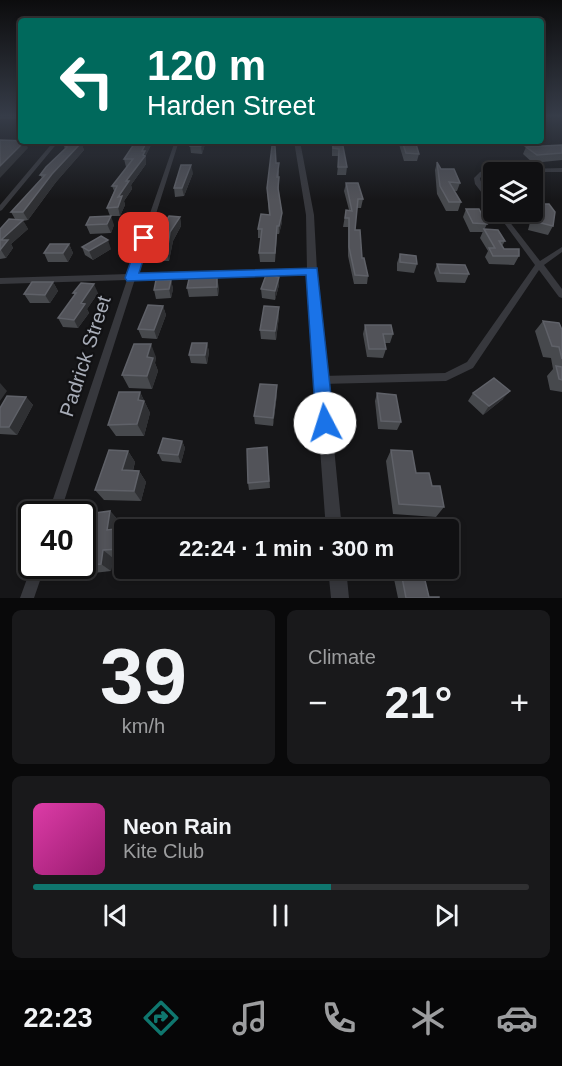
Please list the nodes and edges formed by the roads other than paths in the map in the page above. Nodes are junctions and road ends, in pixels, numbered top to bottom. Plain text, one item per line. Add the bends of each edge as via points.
1 (54, 144) edge
2 (176, 144) edge
3 (298, 144) edge
4 (543, 170) edge
5 (562, 170) edge
6 (483, 174) edge
7 (483, 191) edge
8 (0, 208) edge
9 (507, 222) edge
10 (562, 249) edge
11 (539, 265) junction
12 (312, 271) junction
13 (131, 278) junction
14 (0, 281) edge
15 (562, 295) edge
16 (321, 380) junction
17 (58, 501) edge
18 (333, 519) edge
19 (34, 579) edge
20 (338, 579) edge
21 (27, 598) edge
22 (340, 598) edge

1 - 8 street
2 - 13 street, Padrick Street
3 - 12 street via 310,214
4 - 5 street
6 - 7 street via 477,178
9 - 11 street
10 - 11 street
11 - 15 street
11 - 16 street via 470,365 446,377
12 - 13 street
12 - 16 street
13 - 14 street
13 - 17 street, Padrick Street
16 - 18 street
19 - 21 street
20 - 22 street

